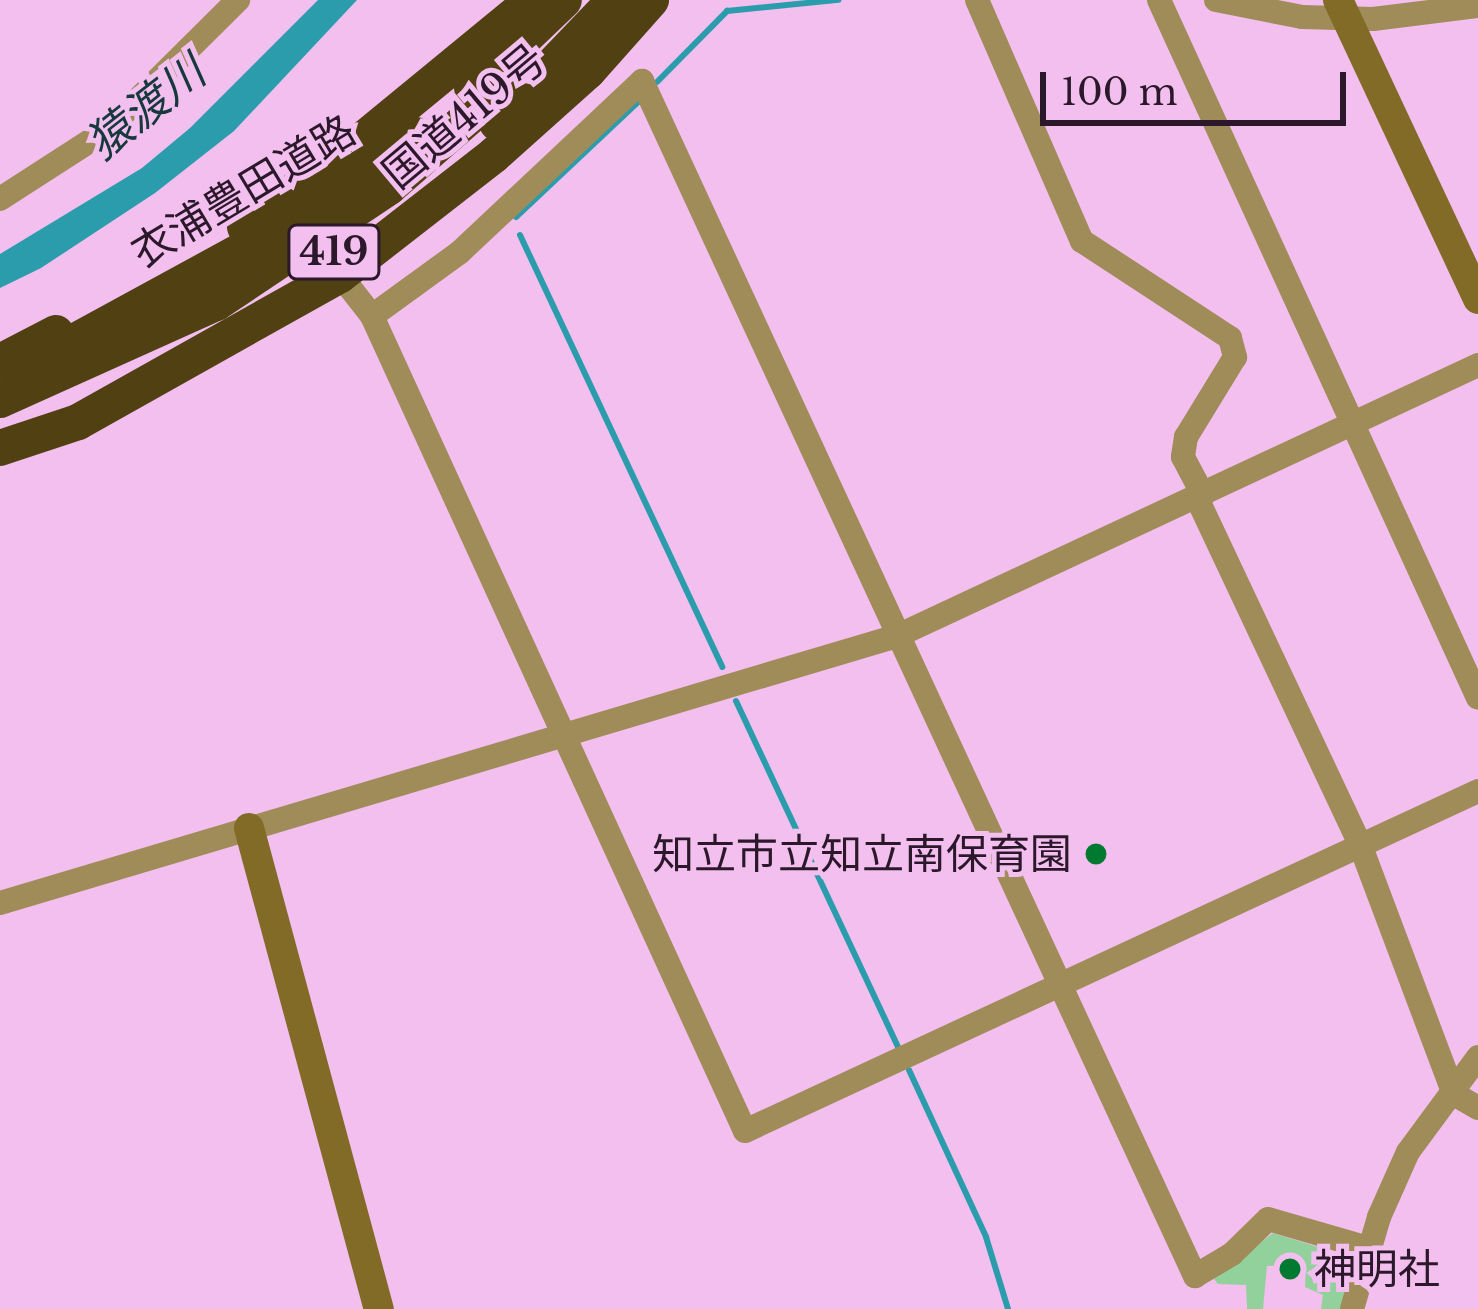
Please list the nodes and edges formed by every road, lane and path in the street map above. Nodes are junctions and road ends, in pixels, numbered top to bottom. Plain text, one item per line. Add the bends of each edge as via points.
1 (238, 0) edge
2 (533, 0) edge
3 (564, 0) edge
4 (592, 0) edge
5 (615, 0) edge
6 (651, 0) edge
7 (977, 0) edge
8 (1159, 0) edge
9 (1216, 0) edge
10 (1478, 6) edge
11 (1343, 9) edge
12 (0, 199) edge
13 (340, 275) junction
14 (1478, 299) edge
15 (372, 316) junction
16 (0, 362) edge
17 (1478, 365) edge
18 (0, 378) edge
19 (0, 400) edge
20 (0, 427) edge
21 (1352, 427) junction
22 (0, 448) edge
23 (1200, 496) junction
24 (897, 637) junction
25 (1478, 698) edge
26 (564, 736) junction
27 (1478, 791) edge
28 (249, 828) junction
29 (1361, 847) junction
30 (0, 903) edge
31 (1060, 986) junction
32 (1478, 1057) edge
33 (1454, 1094) junction
34 (1478, 1108) edge
35 (1370, 1249) junction
36 (1357, 1307) edge
37 (379, 1309) edge

1 - 12 street via 107,130
2 - 16 highway, 国道419号 / 419 via 244,228
3 - 18 highway, 衣浦豊田道路 / 419 via 460,99 310,213
4 - 19 highway, 衣浦豊田道路 / 419 via 419,162 300,249 216,303
5 - 20 highway, 419 via 500,121 382,220 211,334
6 - 13 highway, 国道419号 / 419 via 588,71 494,155
7 - 23 street via 1082,242 1230,338 1235,357 1186,437 1183,457
8 - 21 street
9 - 11 street via 1302,16
10 - 11 street
11 - 14 street
13 - 15 street
13 - 22 highway, 国道419号 / 419 via 78,422
15 - 24 street via 460,252 642,80
15 - 26 street
17 - 21 street
21 - 23 street
21 - 25 street
23 - 24 street
23 - 29 street
24 - 26 street
24 - 31 street
26 - 28 street
26 - 31 street via 745,1131
27 - 29 street
28 - 30 street
28 - 37 street
29 - 31 street
29 - 33 street
31 - 35 street via 1195,1276 1268,1220
32 - 33 street
33 - 34 street
33 - 35 street via 1408,1152
35 - 36 street

